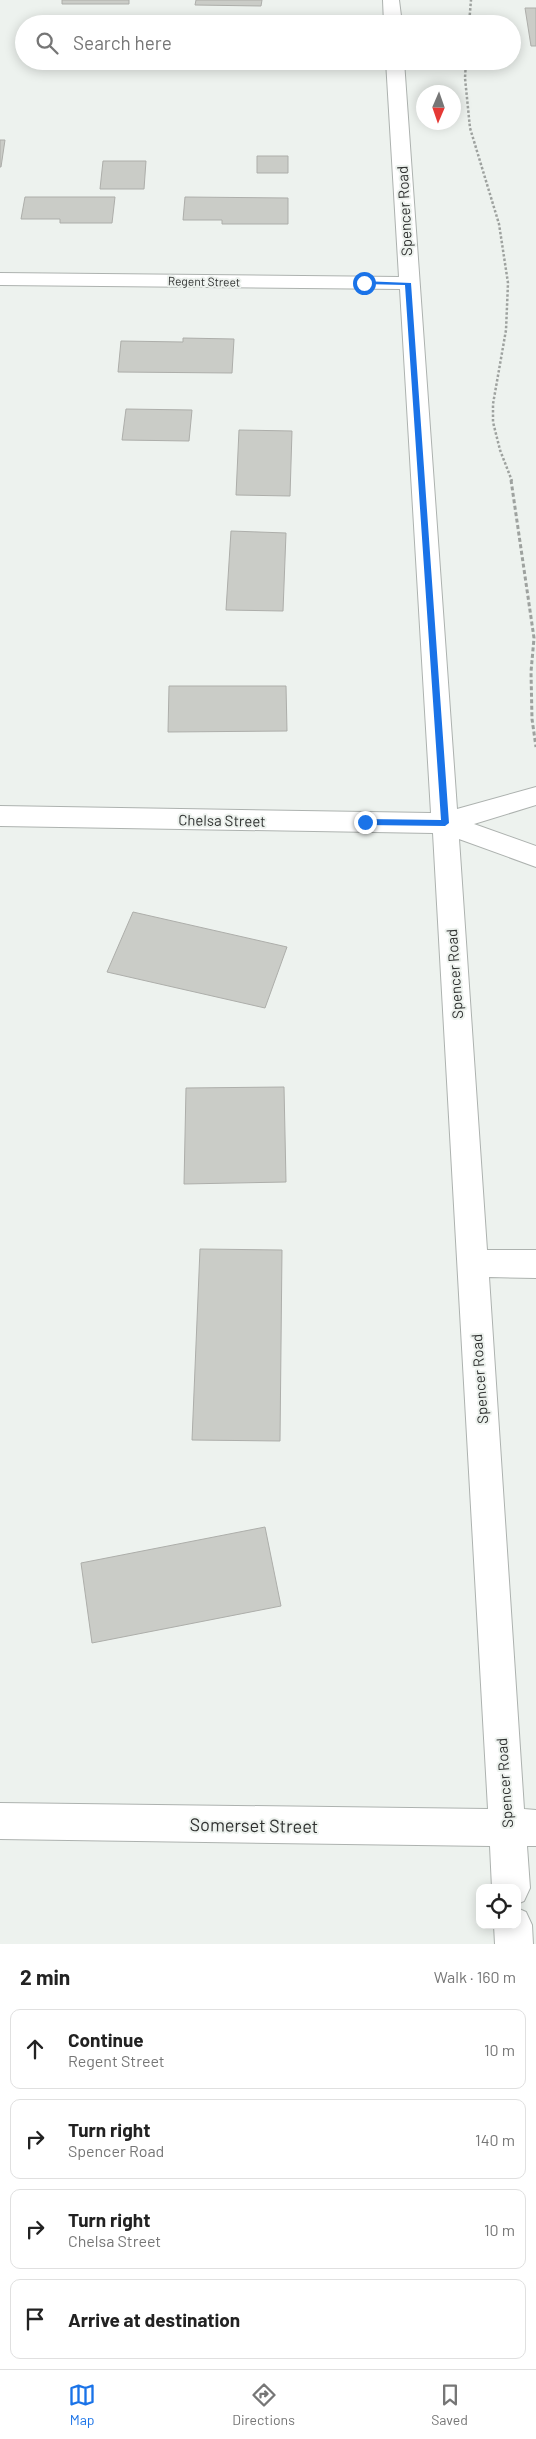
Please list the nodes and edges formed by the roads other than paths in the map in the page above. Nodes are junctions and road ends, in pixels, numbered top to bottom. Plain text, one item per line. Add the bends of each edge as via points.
1 (391, 0) edge
2 (392, 15) edge
3 (396, 70) edge
4 (0, 279) edge
5 (408, 283) junction
6 (536, 796) edge
7 (0, 816) edge
8 (445, 823) junction
9 (536, 857) edge
10 (472, 1263) junction
11 (536, 1264) edge
12 (0, 1820) edge
13 (522, 1829) edge
14 (512, 1884) edge
15 (513, 1929) edge
16 (514, 1944) edge

1 - 2 street
3 - 5 street, Spencer Road
4 - 5 street, Regent Street
5 - 8 street, Spencer Road
6 - 8 street
7 - 8 street, Chelsa Street
8 - 9 street
8 - 10 street, Spencer Road
10 - 11 street
10 - 13 street, Spencer Road
12 - 13 street, Somerset Street
13 - 14 street, Spencer Road
15 - 16 street

